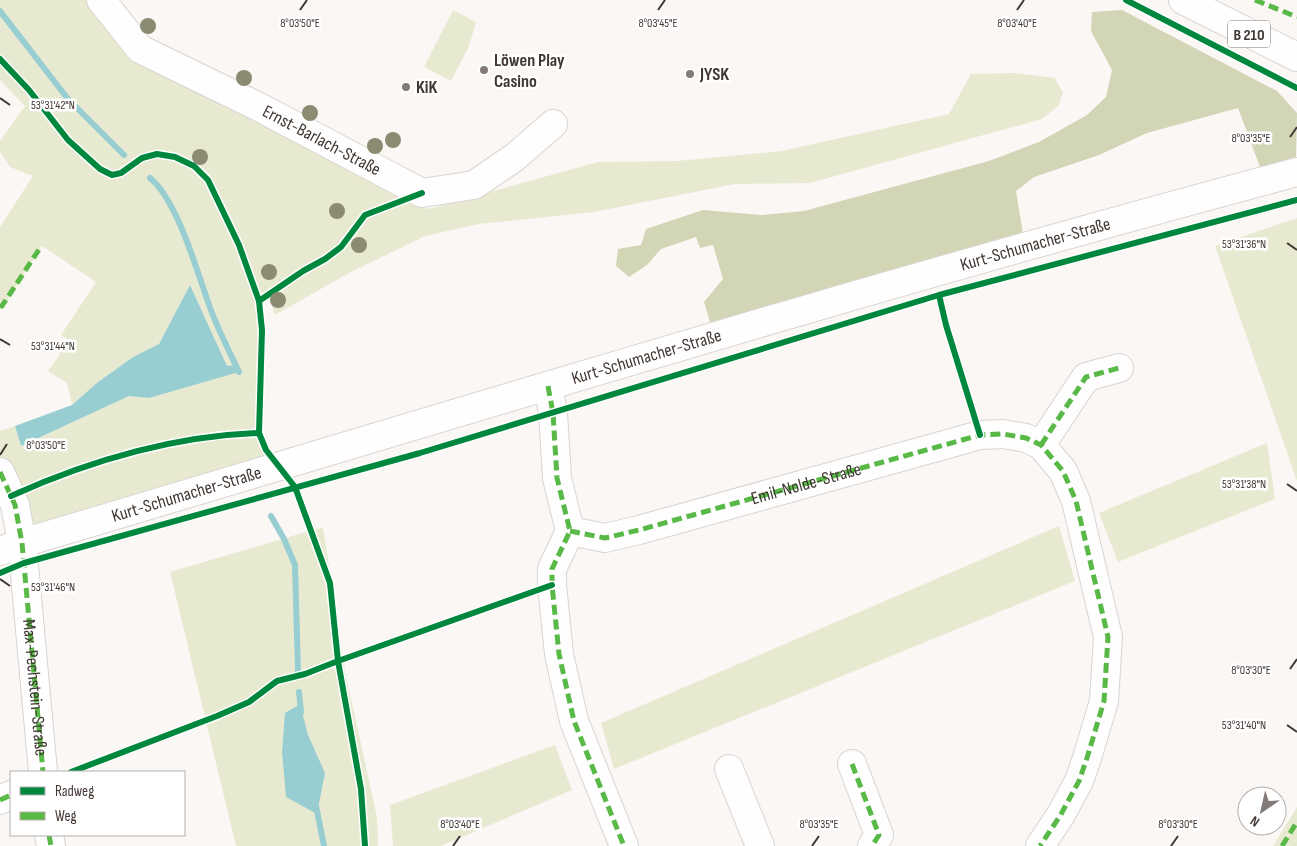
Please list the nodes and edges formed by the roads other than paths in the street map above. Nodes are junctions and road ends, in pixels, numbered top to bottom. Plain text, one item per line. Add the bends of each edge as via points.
1 (101, 0) edge
2 (1183, 0) edge
3 (1297, 58) edge
4 (553, 124) dead end
5 (1297, 172) edge
6 (1119, 368) dead end
7 (548, 386) junction
8 (1041, 445) junction
9 (0, 472) edge
10 (570, 531) junction
11 (11, 547) edge
12 (852, 764) dead end
13 (729, 769) dead end
14 (43, 771) edge
15 (624, 846) edge
16 (760, 846) edge
17 (872, 846) edge
18 (1040, 846) edge

1 - 4 street, Ernst-Barlach-Straße via 140,49 422,193 474,185 515,157
2 - 3 street, B 210
5 - 7 street, Kurt-Schumacher-Straße
6 - 8 street via 1086,377
7 - 10 street via 554,413 557,478
7 - 11 street, Kurt-Schumacher-Straße
8 - 10 street, Emil-Nolde-Straße via 1026,438 1002,434 980,435 606,538
8 - 18 street, Emil-Nolde-Straße via 1064,471 1076,501 1108,637 1104,701 1087,758 1079,781
9 - 11 street, Max-Pechstein-Straße via 15,505
10 - 15 street via 552,570 559,654 574,721
11 - 14 street, Max-Pechstein-Straße
12 - 17 street via 880,835
13 - 16 street

